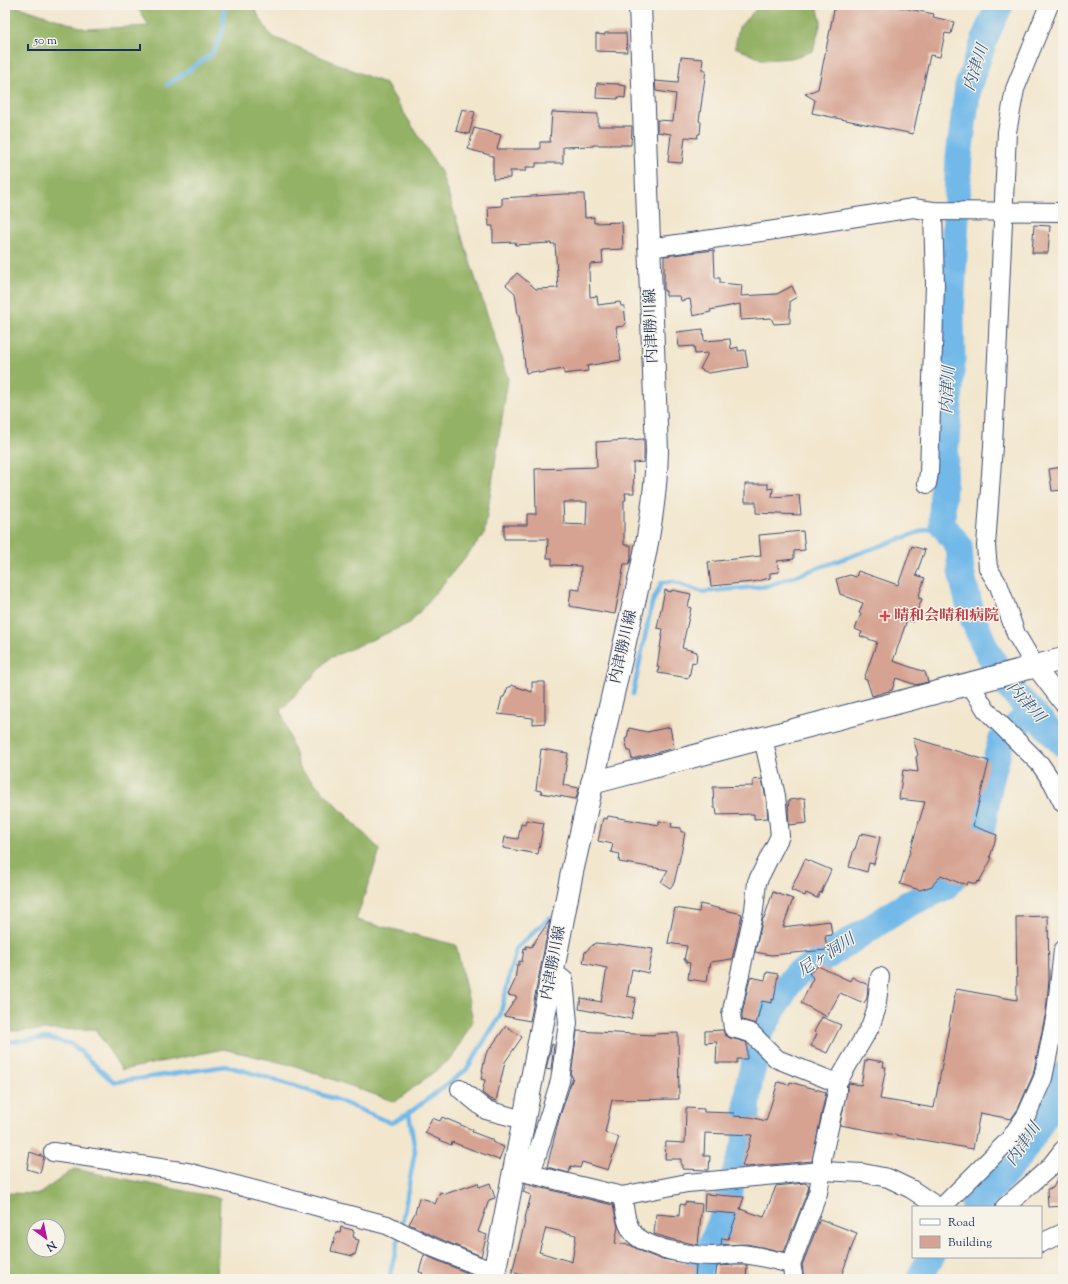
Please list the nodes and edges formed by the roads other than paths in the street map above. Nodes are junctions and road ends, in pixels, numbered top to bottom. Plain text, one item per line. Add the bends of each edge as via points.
1 (640, 5) edge
2 (1049, 5) edge
3 (933, 211) junction
4 (1003, 212) junction
5 (1063, 212) edge
6 (649, 248) junction
7 (927, 484) dead end
8 (1063, 659) edge
9 (1036, 666) junction
10 (970, 684) junction
11 (1063, 703) edge
12 (763, 738) junction
13 (592, 783) junction
14 (1063, 803) edge
15 (1063, 950) edge
16 (553, 972) junction
17 (880, 977) dead end
18 (837, 1083) junction
19 (460, 1089) dead end
20 (524, 1120) junction
21 (1063, 1150) edge
22 (53, 1152) dead end
23 (822, 1171) junction
24 (522, 1172) junction
25 (622, 1196) junction
26 (936, 1206) edge
27 (943, 1206) edge
28 (1006, 1206) edge
29 (1063, 1233) edge
30 (1042, 1243) edge
31 (792, 1272) edge
32 (493, 1275) edge

1 - 6 main road, 内津勝川線
2 - 4 street via 1015,89 1007,132
3 - 4 street
3 - 6 street via 913,208
3 - 7 street via 935,284 930,473
4 - 5 street
4 - 9 street via 994,446 986,546 988,568 999,586 1016,634
6 - 13 main road, 内津勝川線 via 657,451 654,498 641,572
8 - 9 main road
9 - 10 main road
9 - 11 street
10 - 12 main road
10 - 14 street via 986,710 1040,764
12 - 13 main road
12 - 18 street via 776,796 780,836 757,882 754,910 731,1015 733,1028 751,1033 777,1059
13 - 16 main road, 内津勝川線
15 - 27 street via 1056,1014 1043,1078 1027,1114 1009,1140
16 - 20 main road, 内津勝川線
16 - 24 street via 564,980 568,1023 560,1081
17 - 18 street via 876,1010 870,1027
18 - 23 street via 838,1092 822,1159
19 - 20 street via 486,1110
20 - 24 main road, 内津勝川線
21 - 28 street via 1049,1168
22 - 32 street via 187,1172 387,1225
23 - 25 street via 688,1183
23 - 26 street via 862,1173 888,1178
23 - 31 street via 818,1193
24 - 25 street
24 - 32 main road, 内津勝川線
25 - 31 street via 627,1220 634,1234 646,1242 665,1250 711,1256 756,1256
29 - 30 street

